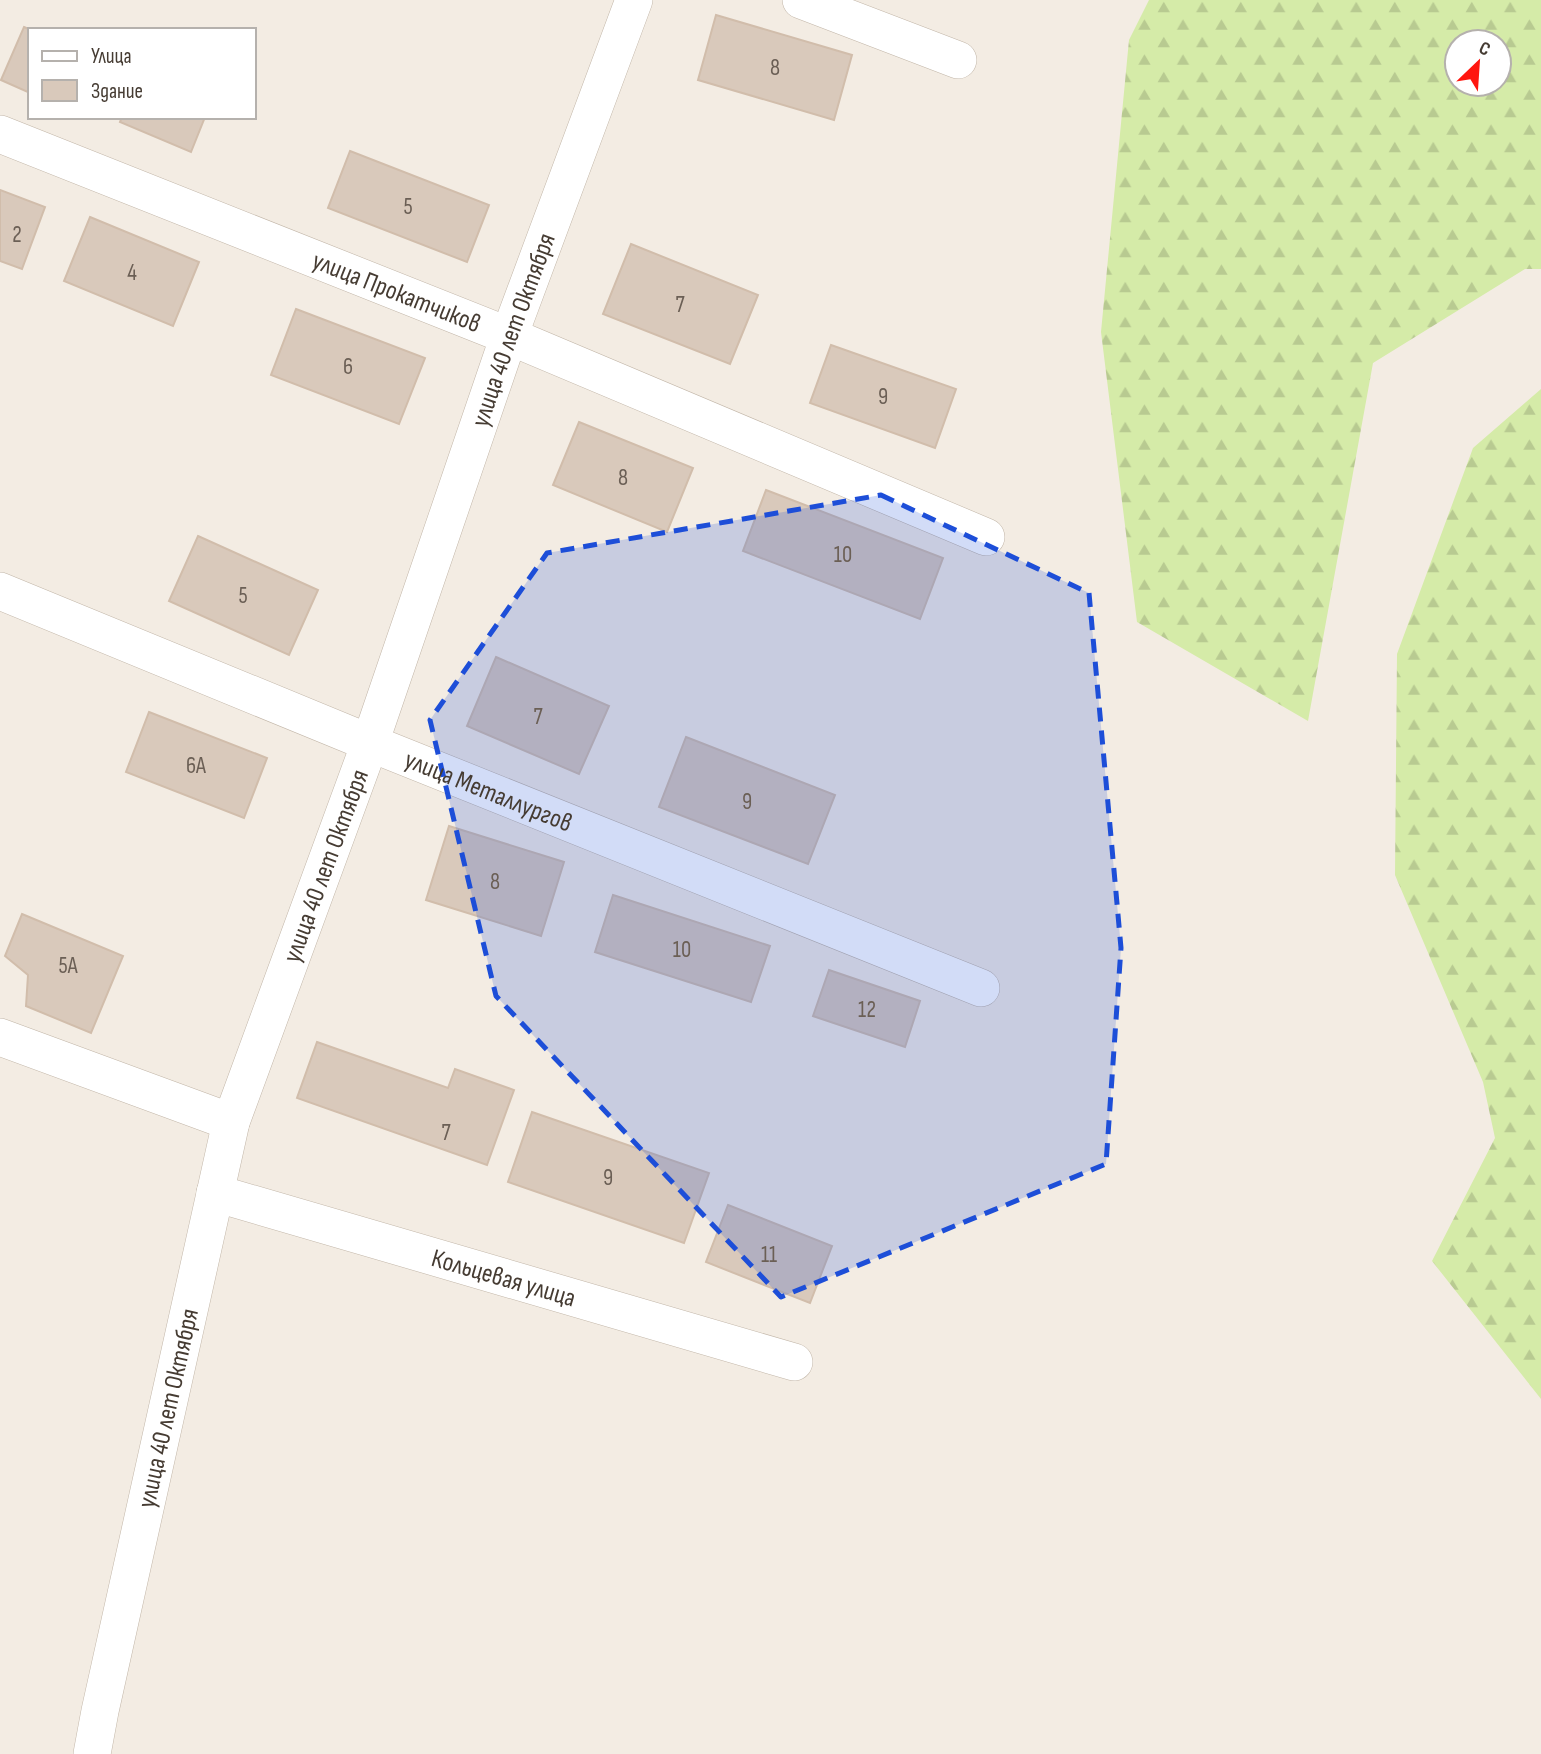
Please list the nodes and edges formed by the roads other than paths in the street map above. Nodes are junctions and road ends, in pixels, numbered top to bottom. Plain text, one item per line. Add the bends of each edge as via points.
1 (634, 0) edge
2 (801, 0) edge
3 (958, 60) dead end
4 (0, 134) edge
5 (509, 336) junction
6 (986, 537) dead end
7 (0, 591) edge
8 (370, 743) junction
9 (981, 988) dead end
10 (0, 1037) edge
11 (231, 1122) junction
12 (215, 1193) junction
13 (794, 1362) dead end
14 (92, 1754) edge

1 - 5 street, улица 40 лет Октября
2 - 3 street
4 - 5 street, улица Прокатчиков
5 - 6 street, улица Прокатчиков
5 - 8 street, улица 40 лет Октября
7 - 8 street, улица Металлургов
8 - 9 street, улица Металлургов
8 - 11 street, улица 40 лет Октября
10 - 11 street
11 - 12 street, улица 40 лет Октября
12 - 13 street, Кольцевая улица
12 - 14 street, улица 40 лет Октября

